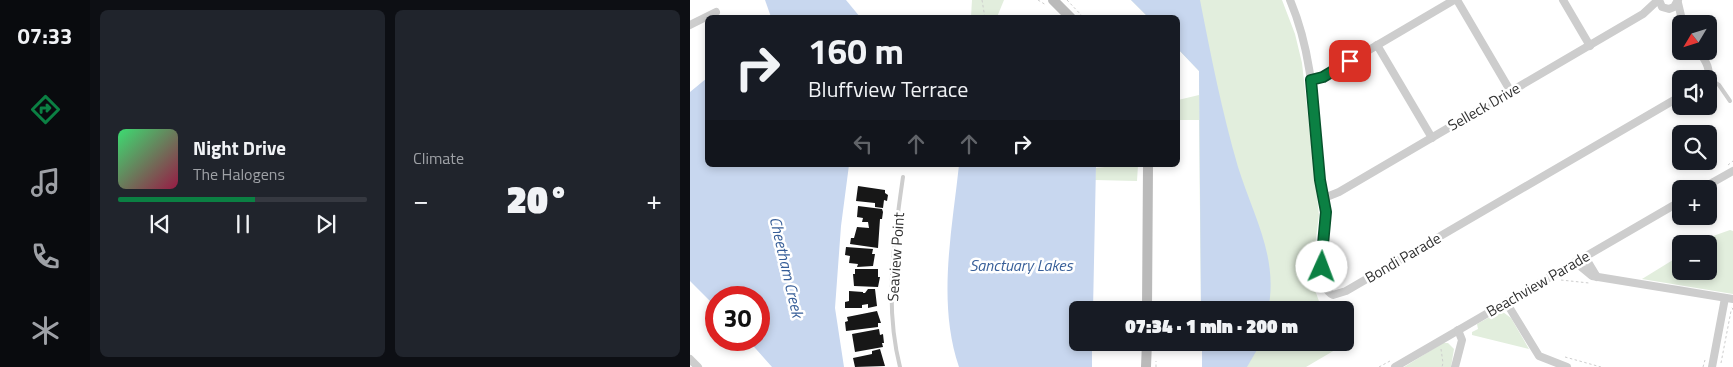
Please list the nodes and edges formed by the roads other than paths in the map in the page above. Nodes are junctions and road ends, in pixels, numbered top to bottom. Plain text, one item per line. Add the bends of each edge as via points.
1 (1053, 0) edge
2 (1290, 0) edge
3 (1456, 0) edge
4 (1563, 0) edge
5 (1659, 0) edge
6 (1678, 1) edge
7 (1667, 9) junction
8 (716, 12) dead end
9 (1643, 14) junction
10 (710, 15) edge
11 (1068, 15) edge
12 (1673, 15) edge
13 (1681, 15) edge
14 (705, 18) edge
15 (690, 25) edge
16 (1377, 45) junction
17 (1590, 46) junction
18 (1311, 80) junction
19 (1717, 84) edge
20 (1510, 92) junction
21 (1672, 101) edge
22 (1730, 101) dead end
23 (1432, 138) junction
24 (1148, 167) edge
25 (1733, 172) edge
26 (903, 177) dead end
27 (1717, 181) edge
28 (1324, 198) junction
29 (1672, 205) edge
30 (1585, 256) junction
31 (1575, 262) junction
32 (1597, 277) junction
33 (1727, 300) edge
34 (1147, 301) edge
35 (1506, 302) junction
36 (1454, 332) junction
37 (1146, 351) edge
38 (690, 359) edge
39 (698, 367) edge
40 (900, 367) edge
41 (1146, 367) edge
42 (1395, 367) edge
43 (1455, 367) edge
44 (1566, 367) edge
45 (1712, 367) edge

1 - 11 street
2 - 18 street, Bondi Parade via 1304,38
3 - 16 street
3 - 20 street
4 - 17 street
5 - 7 street, Selleck Drive
5 - 9 street, Selleck Drive
6 - 7 street, Selleck Drive
6 - 13 street
7 - 9 street, Selleck Drive
7 - 12 street
8 - 10 street
9 - 17 street, Selleck Drive
14 - 15 street
16 - 18 street via 1323,77
16 - 23 street
17 - 20 street, Selleck Drive
18 - 28 street, Bondi Parade
19 - 22 lane
20 - 23 street, Selleck Drive
21 - 28 street, Bondi Parade via 1336,295 1330,294 1322,279
23 - 28 street, Selleck Drive
24 - 34 street
25 - 27 street
26 - 40 lane, Seaview Point via 891,284
29 - 30 street, Beachview Parade
30 - 31 street, Beachview Parade
30 - 32 street
31 - 32 street via 1588,274
31 - 35 street, Beachview Parade
32 - 33 street
33 - 45 street
35 - 36 street, Beachview Parade
35 - 44 street via 1539,356
36 - 42 street, Beachview Parade
36 - 43 street via 1459,353
37 - 41 street
38 - 39 street

